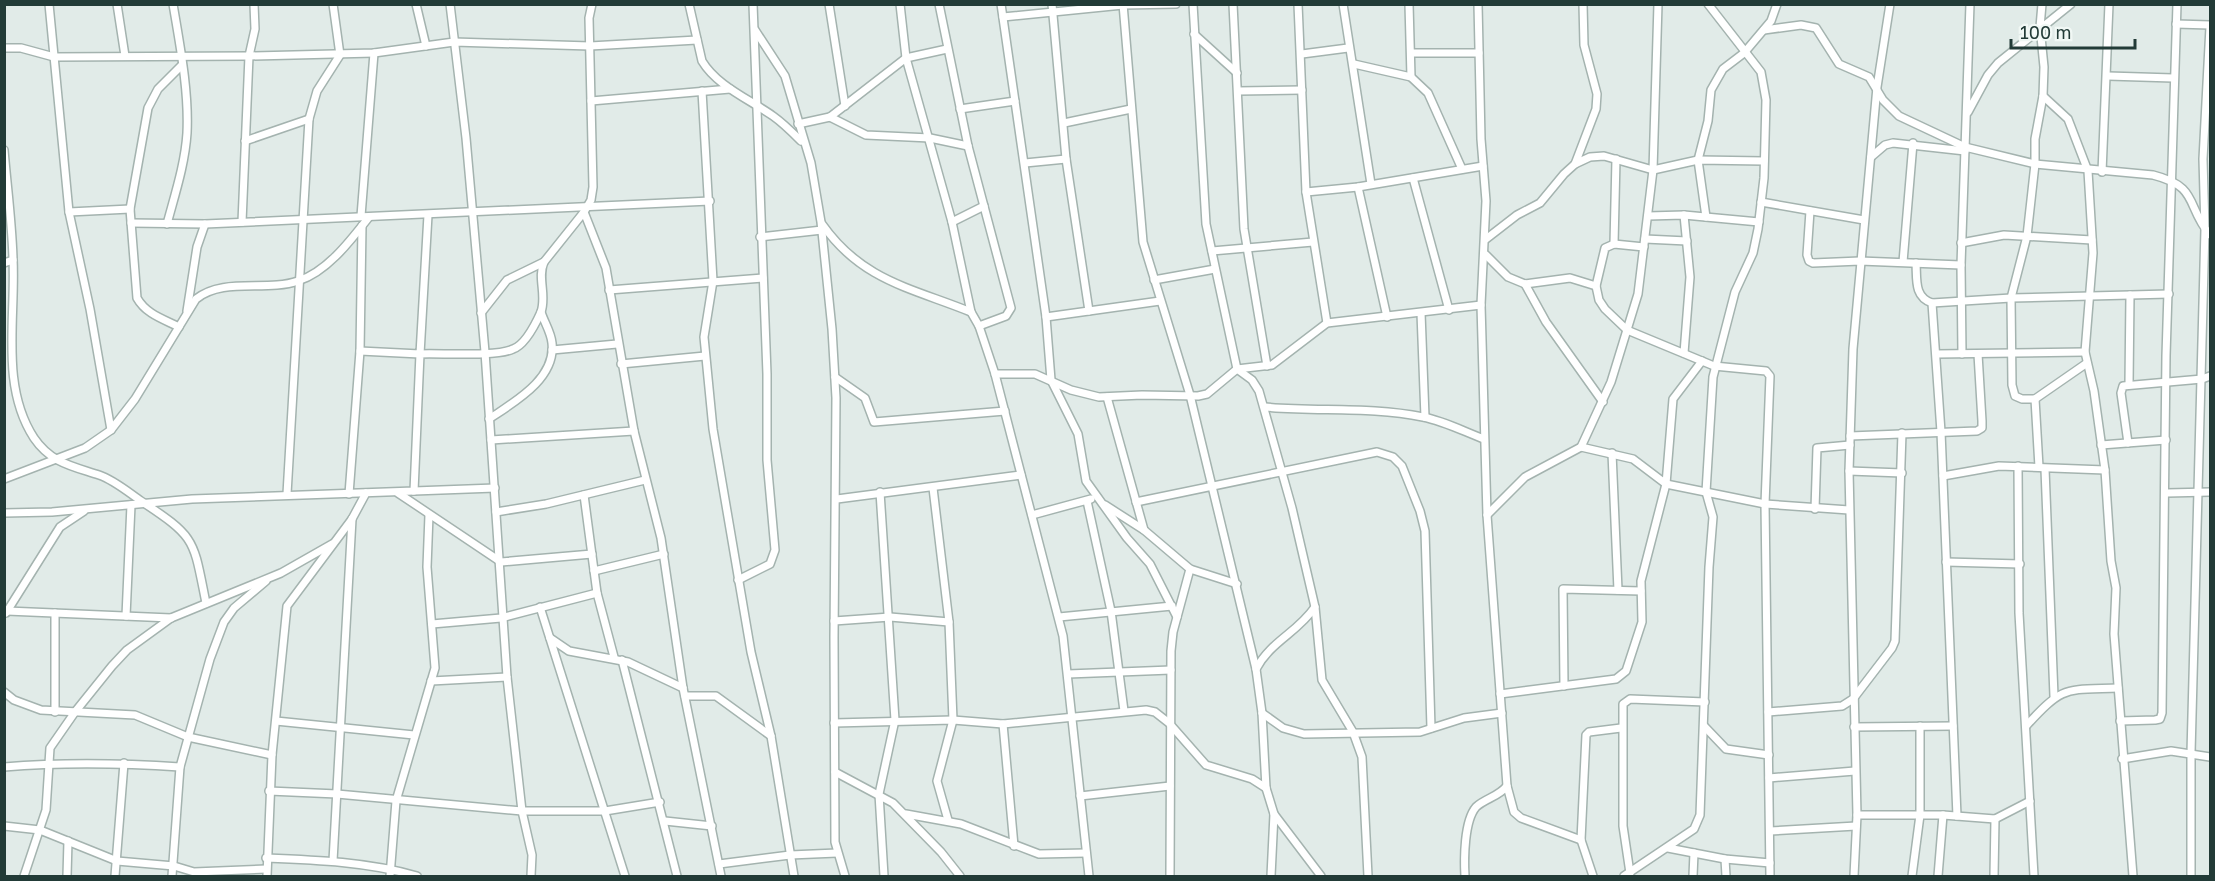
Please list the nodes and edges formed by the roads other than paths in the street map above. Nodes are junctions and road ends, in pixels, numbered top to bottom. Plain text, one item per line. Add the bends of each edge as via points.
1 (49, 4) edge
2 (117, 4) edge
3 (173, 4) edge
4 (254, 4) edge
5 (333, 4) edge
6 (416, 4) edge
7 (450, 4) edge
8 (592, 4) edge
9 (689, 4) edge
10 (753, 4) edge
11 (829, 4) edge
12 (900, 4) edge
13 (939, 4) edge
14 (1001, 4) edge
15 (1176, 4) edge
16 (1193, 4) edge
17 (1233, 4) edge
18 (1298, 4) edge
19 (1343, 4) edge
20 (1409, 4) edge
21 (1478, 4) edge
22 (1583, 4) edge
23 (1658, 4) edge
24 (1708, 4) edge
25 (1777, 4) edge
26 (1890, 4) edge
27 (1970, 4) edge
28 (2042, 4) edge
29 (2071, 4) edge
30 (2109, 4) edge
31 (2177, 4) edge
32 (1123, 5) edge
33 (1052, 8) edge
34 (1003, 17) junction
35 (2176, 24) junction
36 (2211, 26) edge
37 (2040, 27) junction
38 (755, 30) junction
39 (1764, 30) junction
40 (1194, 34) junction
41 (697, 40) junction
42 (454, 42) junction
43 (426, 46) junction
44 (590, 46) junction
45 (4, 48) edge
46 (1348, 48) junction
47 (947, 49) junction
48 (1411, 52) junction
49 (1479, 52) junction
50 (374, 53) junction
51 (1744, 53) junction
52 (1302, 54) junction
53 (181, 55) junction
54 (340, 55) junction
55 (125, 56) junction
56 (249, 56) junction
57 (54, 57) junction
58 (906, 58) junction
59 (1354, 64) junction
60 (182, 65) junction
61 (1237, 74) junction
62 (2108, 76) junction
63 (1411, 77) junction
64 (2173, 78) junction
65 (1877, 87) junction
66 (730, 89) junction
67 (1302, 90) junction
68 (702, 91) junction
69 (1238, 91) junction
70 (2043, 96) junction
71 (591, 101) junction
72 (1015, 101) junction
73 (758, 106) junction
74 (845, 106) junction
75 (960, 109) junction
76 (1131, 109) junction
77 (1966, 114) junction
78 (830, 117) junction
79 (309, 119) junction
80 (2208, 120) edge
81 (1064, 123) junction
82 (798, 124) junction
83 (930, 138) junction
84 (245, 141) junction
85 (803, 143) junction
86 (1913, 143) junction
87 (968, 146) junction
88 (1965, 149) junction
89 (4, 150) edge
90 (1871, 157) junction
91 (1066, 159) junction
92 (1616, 159) junction
93 (1698, 160) junction
94 (1764, 161) junction
95 (1025, 163) junction
96 (1575, 164) junction
97 (2036, 164) junction
98 (1483, 165) junction
99 (1461, 169) junction
100 (1653, 170) junction
101 (2088, 171) junction
102 (2102, 172) junction
103 (1413, 177) junction
104 (2170, 179) junction
105 (1371, 184) junction
106 (1358, 187) junction
107 (1306, 192) junction
108 (710, 201) junction
109 (1761, 202) junction
110 (984, 206) junction
111 (130, 209) junction
112 (585, 210) junction
113 (1810, 211) junction
114 (69, 212) junction
115 (473, 213) junction
116 (1684, 214) junction
117 (428, 215) junction
118 (1648, 216) junction
119 (365, 217) junction
120 (1706, 217) junction
121 (302, 219) junction
122 (1864, 220) junction
123 (242, 222) junction
124 (952, 222) junction
125 (1759, 222) junction
126 (131, 223) junction
127 (167, 224) junction
128 (205, 224) junction
129 (362, 226) junction
130 (821, 226) junction
131 (2208, 232) edge
132 (2027, 236) junction
133 (760, 237) junction
134 (1486, 239) junction
135 (2092, 240) junction
136 (1687, 241) junction
137 (1313, 242) junction
138 (1644, 243) junction
139 (1961, 243) junction
140 (1614, 244) junction
141 (1246, 248) junction
142 (1212, 251) junction
143 (1486, 255) junction
144 (14, 260) junction
145 (1860, 261) junction
146 (544, 262) junction
147 (1903, 262) junction
148 (4, 263) edge
149 (1916, 263) junction
150 (1961, 265) junction
151 (1215, 269) junction
152 (763, 278) junction
153 (1154, 280) junction
154 (300, 281) junction
155 (712, 281) junction
156 (1525, 284) junction
157 (1596, 285) junction
158 (609, 290) junction
159 (2169, 294) junction
160 (2090, 295) junction
161 (2130, 295) junction
162 (2011, 298) junction
163 (1961, 300) junction
164 (1160, 301) junction
165 (1932, 303) junction
166 (1481, 305) junction
167 (1449, 310) junction
168 (1089, 311) junction
169 (541, 312) junction
170 (972, 312) junction
171 (481, 313) junction
172 (1421, 313) junction
173 (187, 314) junction
174 (1046, 317) junction
175 (1387, 317) junction
176 (1327, 323) junction
177 (979, 326) junction
178 (179, 327) junction
179 (1628, 330) junction
180 (617, 344) junction
181 (552, 350) junction
182 (360, 351) junction
183 (485, 352) junction
184 (2011, 352) junction
185 (2085, 352) junction
186 (1684, 353) junction
187 (420, 354) junction
188 (1937, 354) junction
189 (1962, 354) junction
190 (1978, 354) junction
191 (705, 356) junction
192 (1702, 361) junction
193 (2086, 363) junction
194 (621, 364) junction
195 (1267, 366) junction
196 (1714, 366) junction
197 (1238, 369) junction
198 (996, 374) junction
199 (2211, 376) edge
200 (835, 377) junction
201 (2202, 379) junction
202 (1051, 380) junction
203 (2167, 383) junction
204 (2129, 384) junction
205 (1190, 395) junction
206 (1107, 397) junction
207 (2036, 399) junction
208 (1603, 402) junction
209 (1264, 407) junction
210 (1005, 411) junction
211 (1425, 417) junction
212 (489, 419) junction
213 (111, 430) junction
214 (634, 432) junction
215 (1941, 432) junction
216 (1902, 433) junction
217 (1850, 436) junction
218 (1484, 439) junction
219 (491, 440) junction
220 (2166, 440) junction
221 (2128, 443) junction
222 (1850, 445) junction
223 (2101, 445) junction
224 (1581, 447) junction
225 (1612, 453) junction
226 (53, 459) junction
227 (2018, 466) junction
228 (2042, 468) junction
229 (1282, 470) junction
230 (2105, 470) junction
231 (1849, 471) junction
232 (1902, 473) junction
233 (1021, 475) junction
234 (1944, 476) junction
235 (4, 479) edge
236 (645, 480) junction
237 (1666, 484) junction
238 (495, 488) junction
239 (933, 488) junction
240 (1213, 488) junction
241 (414, 491) junction
242 (880, 492) junction
243 (1706, 492) junction
244 (2200, 492) junction
245 (2211, 492) edge
246 (366, 493) junction
247 (398, 493) junction
248 (2167, 493) junction
249 (287, 494) junction
250 (349, 494) junction
251 (584, 495) junction
252 (837, 499) junction
253 (1099, 500) junction
254 (1087, 501) junction
255 (1136, 502) junction
256 (145, 504) junction
257 (1765, 504) junction
258 (131, 505) junction
259 (88, 510) junction
260 (1815, 510) junction
261 (1850, 510) junction
262 (496, 512) junction
263 (4, 513) edge
264 (429, 515) junction
265 (1032, 515) junction
266 (1487, 515) junction
267 (352, 519) junction
268 (1144, 530) junction
269 (332, 544) junction
270 (592, 554) junction
271 (664, 554) junction
272 (501, 562) junction
273 (1946, 562) junction
274 (2019, 564) junction
275 (1190, 569) junction
276 (594, 571) junction
277 (270, 577) junction
278 (738, 580) junction
279 (1237, 584) junction
280 (1618, 590) junction
281 (1641, 591) junction
282 (597, 593) junction
283 (206, 603) junction
284 (1172, 606) junction
285 (1315, 607) junction
286 (540, 608) junction
287 (1112, 611) junction
288 (6, 613) edge
289 (55, 613) junction
290 (126, 616) junction
291 (890, 617) junction
292 (1059, 617) junction
293 (1177, 617) junction
294 (171, 618) junction
295 (501, 618) junction
296 (834, 621) junction
297 (949, 622) junction
298 (432, 624) junction
299 (548, 636) junction
300 (618, 658) junction
301 (1256, 669) junction
302 (1171, 670) junction
303 (1121, 672) junction
304 (1068, 674) junction
305 (507, 677) junction
306 (431, 681) junction
307 (1564, 686) junction
308 (2118, 688) junction
309 (4, 692) edge
310 (684, 692) junction
311 (1500, 694) junction
312 (2054, 696) junction
313 (1852, 699) junction
314 (1705, 702) junction
315 (55, 711) junction
316 (1124, 711) junction
317 (75, 712) junction
318 (1768, 712) junction
319 (1262, 713) junction
320 (1502, 713) junction
321 (1072, 718) junction
322 (895, 720) junction
323 (953, 720) junction
324 (276, 721) junction
325 (2120, 721) junction
326 (834, 723) junction
327 (1170, 723) junction
328 (1003, 724) junction
329 (1704, 726) junction
330 (1920, 726) junction
331 (1953, 726) junction
332 (2026, 726) junction
333 (341, 727) junction
334 (1854, 727) junction
335 (1431, 728) junction
336 (1621, 728) junction
337 (1353, 732) junction
338 (414, 735) junction
339 (771, 736) junction
340 (188, 737) junction
341 (2191, 753) junction
342 (1769, 754) junction
343 (272, 755) junction
344 (2211, 757) edge
345 (2122, 759) junction
346 (124, 763) junction
347 (47, 764) junction
348 (4, 767) edge
349 (180, 767) junction
350 (1855, 771) junction
351 (835, 772) junction
352 (1769, 778) junction
353 (1170, 786) junction
354 (1507, 786) junction
355 (1266, 788) junction
356 (269, 791) junction
357 (337, 794) junction
358 (879, 794) junction
359 (1080, 796) junction
360 (396, 801) junction
361 (2030, 801) junction
362 (660, 802) junction
363 (522, 811) junction
364 (605, 811) junction
365 (906, 814) junction
366 (1274, 814) junction
367 (1943, 814) junction
368 (1857, 815) junction
369 (1920, 815) junction
370 (1958, 816) junction
371 (1995, 819) junction
372 (665, 820) junction
373 (948, 820) junction
374 (4, 826) edge
375 (712, 826) junction
376 (1856, 826) junction
377 (40, 830) junction
378 (1770, 831) junction
379 (1581, 840) junction
380 (68, 841) junction
381 (1014, 846) junction
382 (1668, 848) junction
383 (837, 853) junction
384 (1086, 853) junction
385 (1694, 853) junction
386 (790, 855) junction
387 (266, 858) junction
388 (1725, 859) junction
389 (117, 861) junction
390 (333, 861) junction
391 (1770, 863) junction
392 (719, 864) junction
393 (174, 866) junction
394 (390, 872) edge
395 (266, 873) edge
396 (1627, 875) edge
397 (24, 876) edge
398 (67, 876) edge
399 (115, 876) edge
400 (172, 876) edge
401 (417, 876) edge
402 (531, 876) edge
403 (625, 876) edge
404 (677, 876) edge
405 (721, 876) edge
406 (794, 876) edge
407 (845, 876) edge
408 (884, 876) edge
409 (960, 876) edge
410 (1089, 876) edge
411 (1170, 876) edge
412 (1271, 876) edge
413 (1321, 876) edge
414 (1368, 876) edge
415 (1465, 876) edge
416 (1593, 876) edge
417 (1693, 876) edge
418 (1726, 876) edge
419 (1770, 876) edge
420 (1854, 876) edge
421 (1912, 876) edge
422 (1938, 876) edge
423 (1994, 876) edge
424 (2034, 876) edge
425 (2133, 876) edge
426 (2191, 876) edge

1 - 57 street
2 - 55 street
3 - 53 street
4 - 56 street via 255,28
5 - 54 street
6 - 43 street
7 - 42 street
8 - 44 street
9 - 41 street
10 - 38 street
11 - 74 street
12 - 58 street
13 - 47 street
14 - 34 street
15 - 32 street
16 - 40 street
17 - 61 street
18 - 52 street
19 - 46 street
20 - 48 street
21 - 49 street
22 - 96 street via 1584,45 1597,94 1596,109
23 - 100 street
24 - 51 street
25 - 39 street
26 - 65 street
27 - 77 street
28 - 37 street
29 - 37 street
30 - 62 street
31 - 35 street
32 - 33 street
32 - 76 street
33 - 34 street
33 - 81 street
34 - 72 street
35 - 36 street
35 - 64 street
36 - 80 street
37 - 70 street
37 - 77 street via 1998,63
38 - 73 street
38 - 82 street via 785,76
39 - 51 street
39 - 65 street via 1801,25 1816,28 1839,64 1869,77
40 - 61 street
40 - 142 street via 1206,224
41 - 44 street
41 - 66 street via 706,68
42 - 43 street
42 - 44 street
42 - 115 street
43 - 50 street
44 - 71 street
45 - 57 street via 21,48
46 - 52 street
46 - 59 street
47 - 58 street
47 - 75 street
48 - 49 street
48 - 63 street
49 - 98 street
50 - 54 street
50 - 119 street
51 - 93 street via 1723,69 1711,90
51 - 94 street via 1763,78
52 - 67 street
53 - 55 street
53 - 56 street
53 - 60 street
54 - 56 street
54 - 79 street via 317,92
55 - 57 street
56 - 84 street
57 - 114 street
58 - 74 street
58 - 83 street
59 - 63 street
59 - 105 street
60 - 111 street via 158,89 148,108
60 - 127 street via 187,131 183,165
61 - 69 street
62 - 64 street
62 - 102 street
63 - 99 street via 1428,93
64 - 104 street
65 - 88 street via 1883,100 1899,116
65 - 90 street
66 - 68 street
66 - 73 street
67 - 69 street
67 - 107 street
68 - 71 street
68 - 108 street
69 - 141 street
70 - 97 street via 2035,139
70 - 101 street via 2068,119
71 - 112 street via 593,187
72 - 75 street
72 - 95 street
73 - 85 street
73 - 133 street
74 - 78 street
75 - 87 street
76 - 81 street
76 - 153 street via 1140,227
77 - 88 street
78 - 82 street
78 - 83 street via 866,135
79 - 84 street
79 - 121 street
80 - 131 street
81 - 91 street
82 - 85 street
83 - 87 street
83 - 124 street
84 - 123 street
85 - 130 street via 811,163
86 - 88 street
86 - 90 street via 1885,145
86 - 147 street
87 - 110 street
88 - 97 street
88 - 139 street
89 - 144 street
90 - 122 street
91 - 95 street
91 - 168 street
92 - 96 street via 1604,156
92 - 100 street
92 - 140 street
93 - 94 street
93 - 100 street
93 - 120 street
94 - 109 street
95 - 174 street
96 - 134 street via 1540,203
97 - 101 street
97 - 132 street
98 - 99 street
98 - 134 street
99 - 103 street
100 - 118 street
101 - 102 street
101 - 135 street
102 - 104 street
103 - 105 street
103 - 167 street
104 - 131 street via 2186,190
104 - 159 street
105 - 106 street
106 - 107 street
106 - 175 street
107 - 137 street
108 - 112 street
108 - 155 street
109 - 113 street
109 - 125 street
110 - 124 street
110 - 177 street via 1011,308 1006,316
111 - 114 street
111 - 126 street
112 - 115 street
112 - 146 street
112 - 158 street via 604,262
113 - 122 street
113 - 145 street via 1809,261
114 - 213 street
115 - 117 street
115 - 171 street
116 - 118 street
116 - 120 street
116 - 136 street
117 - 119 street
117 - 187 street
118 - 138 street
119 - 121 street
119 - 129 street
120 - 125 street
121 - 123 street
121 - 154 street
122 - 145 street
123 - 128 street
124 - 170 street
125 - 196 street via 1753,253 1735,292
126 - 127 street
126 - 178 street via 137,298 152,314
127 - 128 street
128 - 173 street via 197,247
129 - 154 street via 332,258
129 - 182 street
130 - 133 street
130 - 170 street via 883,280
130 - 200 street
131 - 201 street
132 - 135 street
132 - 139 street via 2004,235
132 - 162 street
133 - 152 street
134 - 143 street
135 - 160 street
136 - 138 street
136 - 186 street via 1690,277
137 - 141 street
137 - 176 street
138 - 140 street
138 - 179 street via 1636,305
139 - 150 street
140 - 157 street via 1605,248
141 - 142 street
141 - 195 street
142 - 151 street
143 - 156 street via 1508,277
143 - 166 street
144 - 148 street
144 - 226 street via 15,390 24,421
145 - 147 street
145 - 217 street
146 - 169 street via 540,271
146 - 171 street via 507,280
147 - 149 street
149 - 150 street
149 - 165 street via 1918,292
150 - 163 street
151 - 153 street
151 - 197 street
152 - 155 street
152 - 278 street via 767,460 775,550 770,564
153 - 164 street
154 - 173 street via 262,288 213,289 196,299
154 - 249 street
155 - 158 street
155 - 191 street via 704,320
156 - 157 street via 1570,279
156 - 208 street via 1546,322
157 - 179 street via 1605,309
158 - 180 street
159 - 161 street
159 - 203 street
160 - 161 street
160 - 162 street
160 - 185 street
161 - 204 street
162 - 163 street
162 - 184 street
163 - 165 street
163 - 189 street
164 - 168 street
164 - 205 street
165 - 188 street
166 - 167 street
166 - 218 street
167 - 172 street
168 - 174 street
169 - 181 street
169 - 183 street via 514,349
170 - 177 street
171 - 183 street
172 - 175 street
172 - 211 street
173 - 178 street
174 - 202 street
175 - 176 street
176 - 195 street
177 - 198 street
178 - 213 street
179 - 186 street
179 - 208 street
180 - 181 street
180 - 194 street
181 - 212 street via 534,385
182 - 187 street
182 - 250 street
183 - 187 street
183 - 212 street
184 - 185 street
184 - 190 street
184 - 207 street via 2015,396
185 - 193 street
186 - 192 street
187 - 241 street
188 - 189 street
188 - 215 street
189 - 190 street
190 - 215 street via 1982,428
191 - 194 street
191 - 278 street via 712,429
192 - 196 street
192 - 237 street via 1673,399
193 - 207 street
193 - 223 street
194 - 214 street
195 - 197 street
196 - 243 street
196 - 257 street via 1766,371 1770,376
197 - 205 street via 1207,394
197 - 209 street via 1252,380
198 - 202 street via 1035,374
198 - 210 street
199 - 201 street
200 - 210 street via 865,398 874,422
200 - 252 street
201 - 203 street
201 - 244 street
202 - 206 street via 1071,390
202 - 253 street via 1078,434 1083,471
203 - 204 street
203 - 220 street
204 - 221 street via 2123,386 2121,393
205 - 206 street
205 - 240 street
206 - 255 street
207 - 228 street
208 - 224 street
209 - 211 street via 1379,410
209 - 229 street
210 - 233 street
211 - 218 street
212 - 219 street
213 - 226 street via 85,448
214 - 219 street
214 - 236 street
215 - 216 street
215 - 234 street
216 - 217 street
216 - 232 street
217 - 222 street
218 - 266 street
219 - 238 street
220 - 221 street
220 - 248 street
221 - 223 street
222 - 231 street
222 - 260 street via 1817,448
223 - 230 street
224 - 225 street
224 - 266 street via 1524,477
225 - 237 street via 1633,459
225 - 280 street
226 - 235 street
226 - 256 street via 107,478
227 - 228 street
227 - 234 street
227 - 274 street
228 - 230 street
228 - 312 street
229 - 240 street
229 - 285 street
229 - 335 street via 1377,453 1393,457 1402,466 1425,531
230 - 308 street via 2116,588
231 - 232 street
231 - 261 street
232 - 313 street via 1894,641
233 - 239 street
233 - 265 street
234 - 273 street
236 - 251 street
236 - 271 street
237 - 243 street
237 - 281 street
238 - 241 street
238 - 262 street
239 - 242 street
239 - 297 street
240 - 255 street
240 - 279 street
241 - 247 street
242 - 252 street
242 - 291 street
243 - 257 street
243 - 314 street via 1713,517
244 - 245 street
244 - 248 street
244 - 341 street
246 - 247 street
246 - 250 street
246 - 267 street
247 - 264 street
248 - 325 street via 2162,713 2155,720
249 - 250 street
249 - 256 street
251 - 262 street
251 - 270 street
252 - 296 street
253 - 254 street
253 - 268 street
253 - 284 street via 1150,564
254 - 265 street
254 - 287 street
255 - 268 street
256 - 258 street
256 - 283 street via 169,519 190,540
257 - 260 street
257 - 318 street
258 - 259 street
258 - 290 street
259 - 263 street
259 - 288 street via 60,527
260 - 261 street
261 - 313 street
262 - 272 street
264 - 272 street
264 - 298 street via 427,567
265 - 292 street
266 - 311 street
267 - 269 street
267 - 333 street
268 - 275 street
269 - 277 street
269 - 324 street via 287,606
270 - 272 street
270 - 276 street
271 - 276 street
271 - 310 street
272 - 295 street
273 - 274 street
273 - 331 street
274 - 332 street
275 - 279 street
275 - 293 street
276 - 282 street
277 - 283 street
277 - 340 street via 234,608 224,622
278 - 339 street
279 - 301 street
280 - 281 street
280 - 307 street via 1563,589
281 - 307 street via 1642,622 1626,671 1616,679
282 - 286 street
282 - 300 street
283 - 294 street
284 - 287 street
284 - 293 street
285 - 301 street via 1299,628 1270,647
285 - 337 street via 1322,680
286 - 295 street
286 - 299 street
287 - 292 street
287 - 303 street
288 - 289 street
289 - 290 street
289 - 315 street
290 - 294 street
291 - 296 street
291 - 297 street
291 - 322 street
292 - 304 street
293 - 302 street
294 - 317 street via 127,650
295 - 298 street
295 - 305 street
296 - 326 street
297 - 323 street
298 - 306 street via 435,656
299 - 300 street via 579,654
299 - 364 street
300 - 310 street
300 - 362 street
301 - 319 street
302 - 303 street
302 - 327 street
303 - 304 street
303 - 316 street
304 - 321 street
305 - 306 street
305 - 363 street
306 - 338 street
307 - 311 street
308 - 312 street via 2072,689
308 - 325 street
309 - 315 street via 25,705
310 - 339 street via 716,696
310 - 375 street
311 - 320 street
312 - 332 street
313 - 318 street via 1834,708
313 - 334 street
314 - 329 street
314 - 336 street via 1625,700
315 - 317 street
316 - 321 street
316 - 327 street via 1155,712
317 - 340 street via 135,715
317 - 347 street via 50,748
318 - 342 street
319 - 337 street via 1293,733
319 - 355 street
320 - 335 street
320 - 354 street
321 - 328 street
321 - 359 street
322 - 323 street
322 - 326 street
322 - 358 street
323 - 328 street
323 - 373 street via 937,781
324 - 333 street
324 - 343 street
325 - 345 street
326 - 351 street
327 - 353 street
327 - 355 street via 1206,765 1252,779
328 - 381 street
329 - 342 street via 1725,749
329 - 382 street via 1698,824
330 - 331 street
330 - 334 street
330 - 369 street
331 - 370 street
332 - 361 street
333 - 338 street
333 - 357 street
334 - 350 street
335 - 337 street via 1407,733
336 - 379 street via 1586,735
336 - 396 street
337 - 414 street via 1363,767
338 - 360 street
339 - 386 street
340 - 343 street
340 - 349 street
341 - 344 street
341 - 345 street via 2171,751
341 - 426 street
342 - 352 street
343 - 356 street
345 - 425 street
346 - 347 street
346 - 349 street
346 - 389 street
347 - 348 street
347 - 377 street via 46,810
349 - 393 street
350 - 352 street
350 - 368 street
351 - 358 street
351 - 383 street
352 - 378 street
353 - 359 street
353 - 411 street
354 - 379 street via 1514,812 1521,818
354 - 415 street via 1473,813 1466,837
355 - 366 street
356 - 357 street
356 - 387 street
357 - 360 street
357 - 390 street
358 - 365 street
358 - 408 street
359 - 384 street
360 - 363 street
360 - 394 street
361 - 371 street
361 - 424 street
362 - 364 street
362 - 372 street
363 - 364 street
363 - 402 street via 532,855
364 - 403 street
365 - 373 street
365 - 409 street
366 - 412 street
366 - 413 street
367 - 369 street
367 - 370 street
367 - 422 street
368 - 369 street
368 - 376 street
369 - 421 street
370 - 371 street
371 - 423 street
372 - 375 street
372 - 404 street
373 - 381 street
374 - 377 street
375 - 392 street
376 - 378 street
376 - 420 street
377 - 380 street
377 - 397 street
378 - 391 street
379 - 416 street
380 - 389 street
380 - 398 street
381 - 384 street via 1039,854
382 - 385 street
382 - 396 street
383 - 386 street
383 - 407 street
384 - 410 street
385 - 388 street
385 - 417 street
386 - 392 street
386 - 406 street
387 - 390 street
387 - 395 street
388 - 391 street
388 - 418 street
389 - 393 street
389 - 399 street
390 - 394 street
391 - 419 street
392 - 405 street
393 - 395 street via 194,872
393 - 400 street
394 - 401 street

